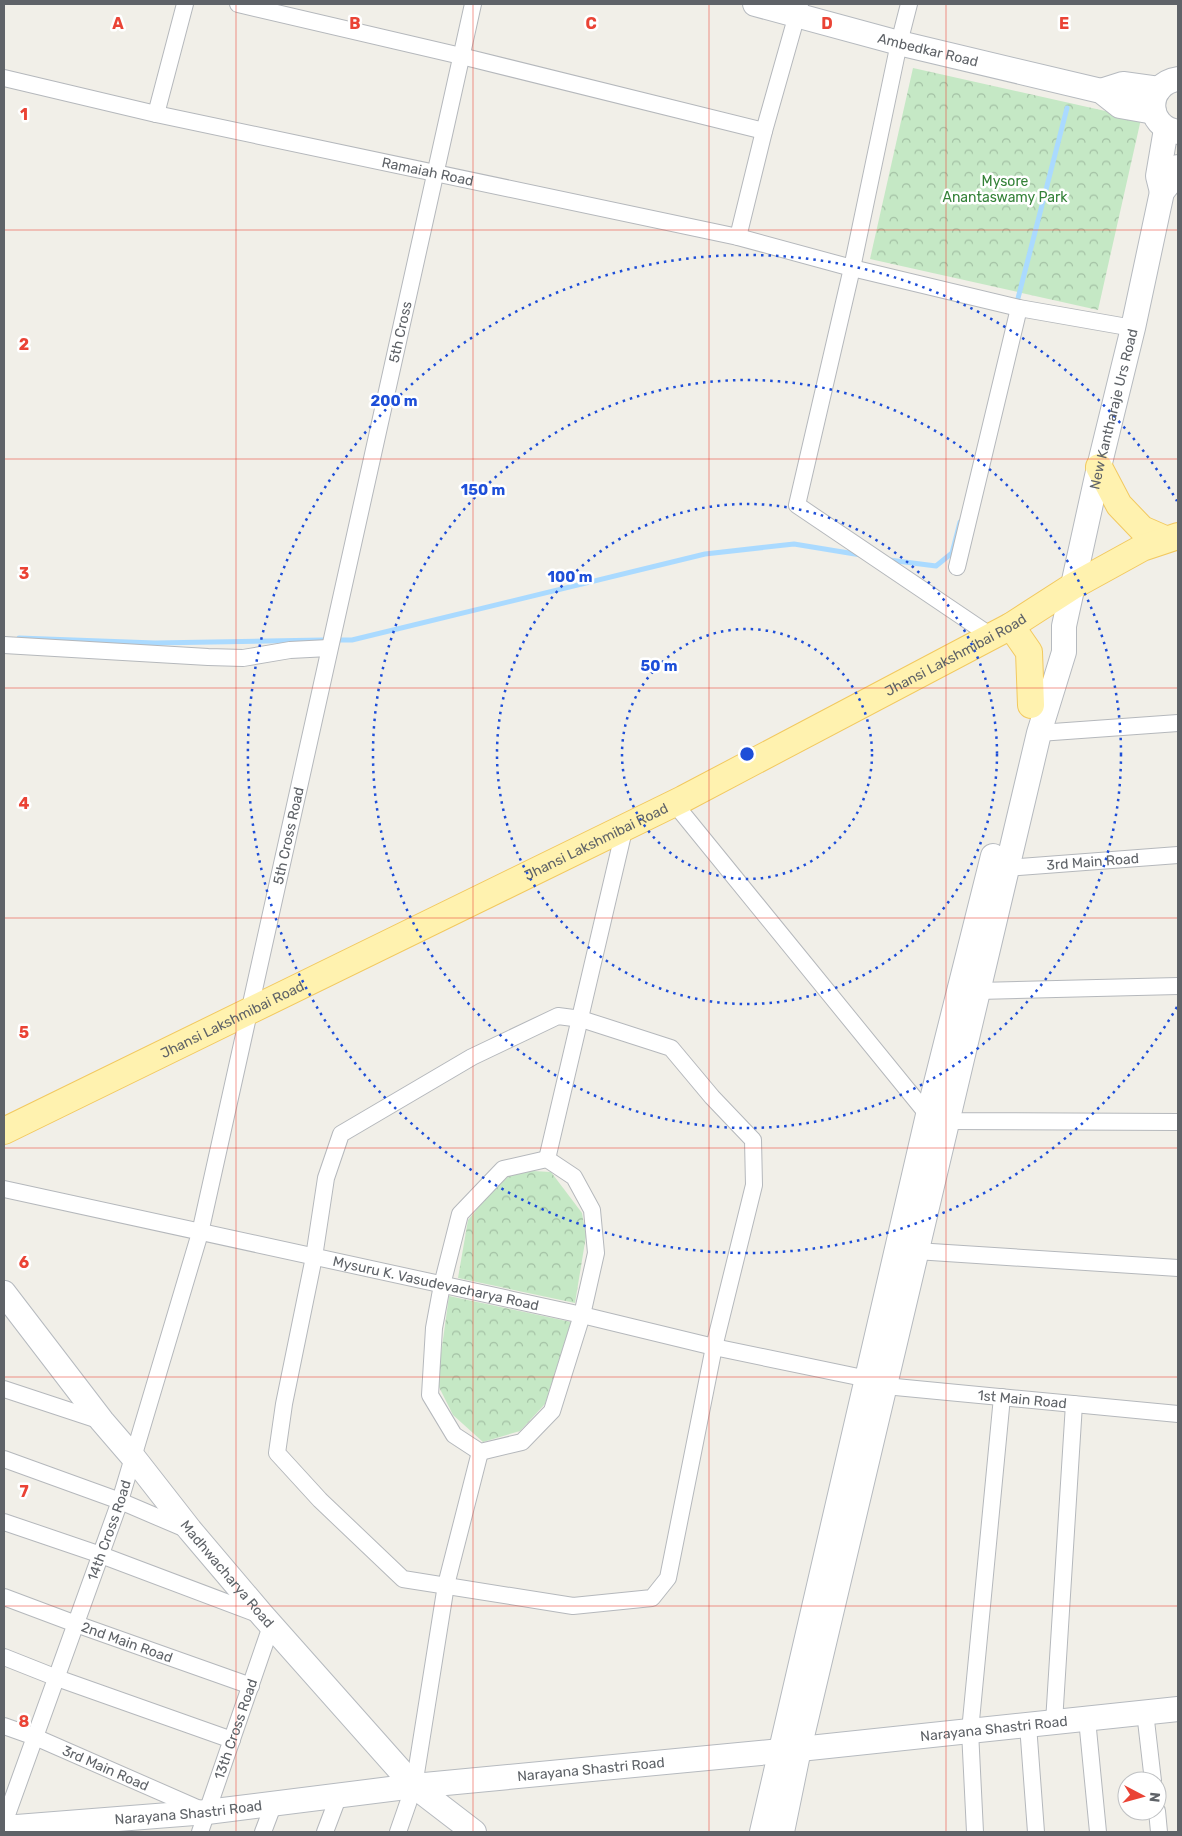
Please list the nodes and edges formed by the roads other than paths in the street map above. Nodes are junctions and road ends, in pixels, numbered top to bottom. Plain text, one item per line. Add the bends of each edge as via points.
1 (185, 4) edge
2 (238, 4) edge
3 (473, 4) edge
4 (755, 4) edge
5 (909, 4) edge
6 (257, 6) edge
7 (799, 9) edge
8 (899, 43) junction
9 (461, 56) junction
10 (4, 78) edge
11 (1173, 81) edge
12 (1101, 91) junction
13 (156, 114) junction
14 (1166, 124) edge
15 (764, 131) junction
16 (1178, 167) edge
17 (436, 172) junction
18 (1162, 192) junction
19 (738, 237) junction
20 (852, 268) junction
21 (1028, 309) junction
22 (1133, 328) junction
23 (1098, 467) junction
24 (1172, 537) edge
25 (957, 567) dead end
26 (1073, 586) junction
27 (1064, 626) junction
28 (1001, 631) junction
29 (4, 645) edge
30 (328, 654) junction
31 (1031, 705) junction
32 (1178, 723) edge
33 (1039, 733) junction
34 (674, 803) junction
35 (625, 826) junction
36 (1178, 855) edge
37 (1007, 868) junction
38 (1178, 986) edge
39 (978, 992) junction
40 (249, 1011) junction
41 (581, 1019) junction
42 (938, 1118) junction
43 (1178, 1122) edge
44 (4, 1131) edge
45 (547, 1158) junction
46 (4, 1189) edge
47 (200, 1233) junction
48 (916, 1251) junction
49 (314, 1257) junction
50 (1178, 1268) edge
51 (442, 1285) junction
52 (4, 1292) edge
53 (582, 1315) junction
54 (714, 1347) junction
55 (876, 1382) junction
56 (4, 1389) edge
57 (1002, 1397) junction
58 (1074, 1404) junction
59 (1178, 1414) edge
60 (102, 1421) junction
61 (480, 1452) junction
62 (134, 1456) junction
63 (4, 1459) edge
64 (120, 1501) junction
65 (4, 1522) edge
66 (190, 1530) junction
67 (101, 1555) junction
68 (446, 1585) junction
69 (4, 1597) edge
70 (267, 1621) junction
71 (76, 1624) junction
72 (4, 1657) edge
73 (57, 1678) junction
74 (251, 1686) junction
75 (1178, 1709) edge
76 (1145, 1712) junction
77 (1087, 1719) junction
78 (1054, 1722) junction
79 (1028, 1725) junction
80 (4, 1726) edge
81 (970, 1731) junction
82 (35, 1737) junction
83 (232, 1740) junction
84 (790, 1750) junction
85 (1152, 1771) edge
86 (414, 1786) junction
87 (9, 1792) edge
88 (339, 1795) junction
89 (274, 1803) junction
90 (203, 1822) edge
91 (4, 1823) edge
92 (453, 1825) edge
93 (101, 1826) edge
94 (4, 1828) edge
95 (46, 1828) edge
96 (263, 1832) edge
97 (325, 1832) edge
98 (398, 1832) edge
99 (474, 1832) edge
100 (762, 1832) edge
101 (782, 1832) edge
102 (975, 1832) edge
103 (1036, 1832) edge
104 (1098, 1832) edge

1 - 13 street
2 - 6 street
3 - 9 street, 5th Cross
4 - 7 street, Ambedkar Road
5 - 8 street
6 - 9 street
7 - 8 street, Ambedkar Road
7 - 15 street
8 - 12 street, Ambedkar Road
8 - 20 street
9 - 15 street
9 - 17 street, 5th Cross
10 - 13 street, Ramaiah Road
11 - 12 street, Ambedkar Road via 1123,84
11 - 14 street, New Kantharaje Urs Road via 1154,100
12 - 14 street, Ambedkar Road via 1120,106
13 - 17 street, Ramaiah Road
14 - 18 street, New Kantharaje Urs Road via 1158,176
15 - 19 street
16 - 18 street, New Kantharaje Urs Road
17 - 19 street, Ramaiah Road
17 - 30 street, 5th Cross
18 - 22 street, New Kantharaje Urs Road
19 - 20 street, Ramaiah Road
20 - 21 street, Ramaiah Road
20 - 28 street via 797,505
21 - 22 street, Ramaiah Road
21 - 25 street
22 - 23 street, New Kantharaje Urs Road
23 - 24 main road via 1119,505 1142,529
23 - 26 street, New Kantharaje Urs Road
24 - 26 main road, Jhansi Lakshmibai Road via 1142,548
26 - 27 street, New Kantharaje Urs Road
26 - 28 main road, Jhansi Lakshmibai Road
27 - 31 street via 1048,647
27 - 33 street via 1064,652
28 - 31 main road via 1029,652
28 - 34 main road, Jhansi Lakshmibai Road
29 - 30 street via 208,658 243,658 290,650
30 - 40 street, 5th Cross Road
31 - 42 street
32 - 33 street
33 - 37 street
34 - 35 main road, Jhansi Lakshmibai Road
34 - 42 street
35 - 40 main road, Jhansi Lakshmibai Road
35 - 41 street
36 - 37 street, 3rd Main Road
37 - 39 street
38 - 39 street
39 - 42 street
40 - 44 main road, Jhansi Lakshmibai Road
40 - 47 street, 5th Cross Road
41 - 45 street
41 - 49 street via 558,1016 472,1057 340,1134 326,1178
41 - 54 street via 670,1048 753,1140 754,1185
42 - 43 street
42 - 48 street
42 - 55 street
45 - 51 street via 503,1169 460,1214
45 - 53 street via 574,1177 592,1210 596,1253
46 - 47 street, Mysuru K. Vasudevacharya Road
47 - 49 street, Mysuru K. Vasudevacharya Road
47 - 62 street, 14th Cross Road
48 - 50 street
48 - 55 street
49 - 51 street, Mysuru K. Vasudevacharya Road
49 - 68 street via 277,1453 320,1500 403,1579
51 - 53 street, Mysuru K. Vasudevacharya Road
51 - 61 street via 434,1328 430,1395 454,1435
52 - 60 street, Madhwacharya Road
53 - 54 street, Mysuru K. Vasudevacharya Road
53 - 61 street via 552,1411 522,1442
54 - 55 street, Mysuru K. Vasudevacharya Road
54 - 68 street via 668,1578 652,1598 573,1606
55 - 57 street, 1st Main Road
55 - 84 street
56 - 60 street
57 - 58 street, 1st Main Road
57 - 81 street
58 - 59 street, 1st Main Road
58 - 78 street
60 - 62 street, Madhwacharya Road
61 - 68 street
62 - 64 street, 14th Cross Road
62 - 66 street, Madhwacharya Road
63 - 64 street
64 - 66 street
64 - 67 street, 14th Cross Road
65 - 67 street
66 - 70 street, Madhwacharya Road
67 - 70 street
67 - 71 street, 14th Cross Road
68 - 86 street
69 - 71 street, 2nd Main Road
70 - 74 street, 13th Cross Road
70 - 86 street, Madhwacharya Road
71 - 73 street, 14th Cross Road
71 - 74 street, 2nd Main Road
72 - 73 street
73 - 82 street, 14th Cross Road
73 - 83 street
74 - 83 street, 13th Cross Road
75 - 76 street, Narayana Shastri Road
76 - 77 street, Narayana Shastri Road
76 - 85 street
77 - 78 street, Narayana Shastri Road
77 - 104 street
78 - 79 street, Narayana Shastri Road
79 - 81 street, Narayana Shastri Road
79 - 103 street
80 - 82 street, 3rd Main Road
81 - 84 street, Narayana Shastri Road
81 - 102 street
82 - 87 street, 14th Cross Road
82 - 90 street, 3rd Main Road
83 - 90 street, 13th Cross Road
84 - 86 street, Narayana Shastri Road
84 - 100 street
84 - 101 street
86 - 88 street, Narayana Shastri Road
86 - 92 street, Madhwacharya Road
86 - 98 street
87 - 91 street, 14th Cross Road
88 - 89 street, Narayana Shastri Road
88 - 97 street
89 - 90 street, Narayana Shastri Road
89 - 96 street
90 - 93 street, Narayana Shastri Road
92 - 99 street, Madhwacharya Road
93 - 95 street, Narayana Shastri Road
94 - 95 street, Narayana Shastri Road

